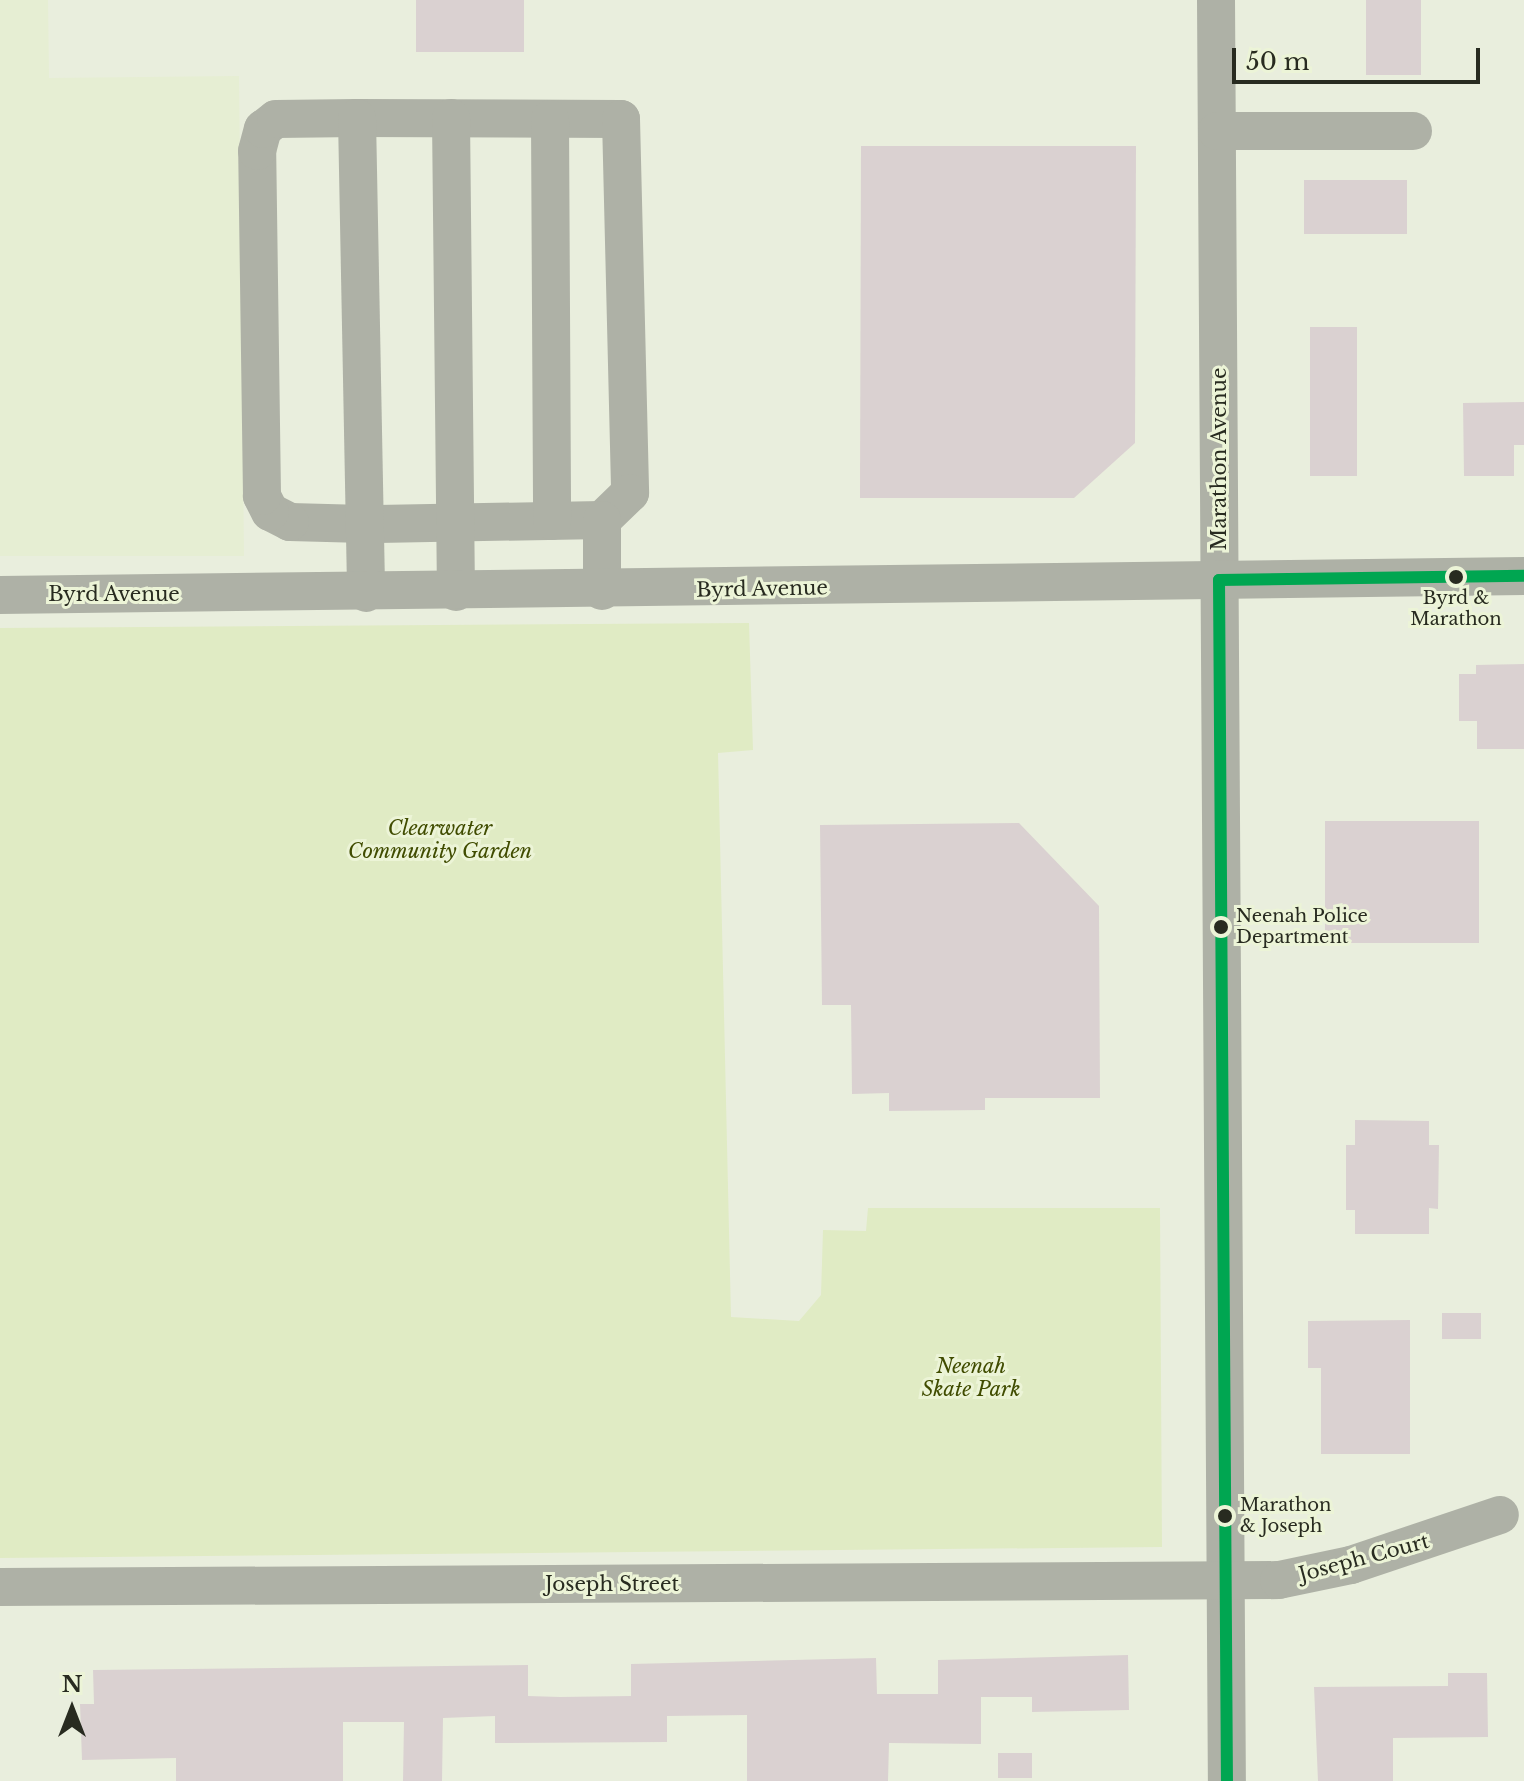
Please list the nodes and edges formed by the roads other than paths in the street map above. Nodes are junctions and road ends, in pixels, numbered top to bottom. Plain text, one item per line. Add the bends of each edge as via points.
1 (1216, 0) edge
2 (357, 118) junction
3 (451, 118) junction
4 (550, 119) junction
5 (1217, 131) junction
6 (1413, 131) dead end
7 (602, 520) junction
8 (552, 521) junction
9 (455, 522) junction
10 (364, 524) junction
11 (1524, 576) edge
12 (1219, 580) junction
13 (602, 591) junction
14 (456, 592) junction
15 (366, 593) junction
16 (0, 595) edge
17 (1500, 1515) dead end
18 (1224, 1580) junction
19 (0, 1587) edge
20 (1227, 1781) edge

1 - 5 street, Marathon Avenue
2 - 3 street
2 - 10 street
2 - 10 street via 276,119 263,129 257,151 262,496 270,512 290,522
3 - 4 street
3 - 9 street
4 - 7 street via 621,119 630,493
4 - 8 street
5 - 6 street
5 - 12 street, Marathon Avenue
7 - 8 street
7 - 13 street
8 - 9 street
9 - 10 street
9 - 14 street
10 - 15 street
11 - 12 street, Byrd Avenue
12 - 13 street, Byrd Avenue
12 - 18 street, Marathon Avenue
13 - 14 street, Byrd Avenue
14 - 15 street, Byrd Avenue
15 - 16 street, Byrd Avenue
17 - 18 street, Joseph Court via 1337,1569 1279,1580
18 - 19 street, Joseph Street
18 - 20 street, Marathon Avenue

